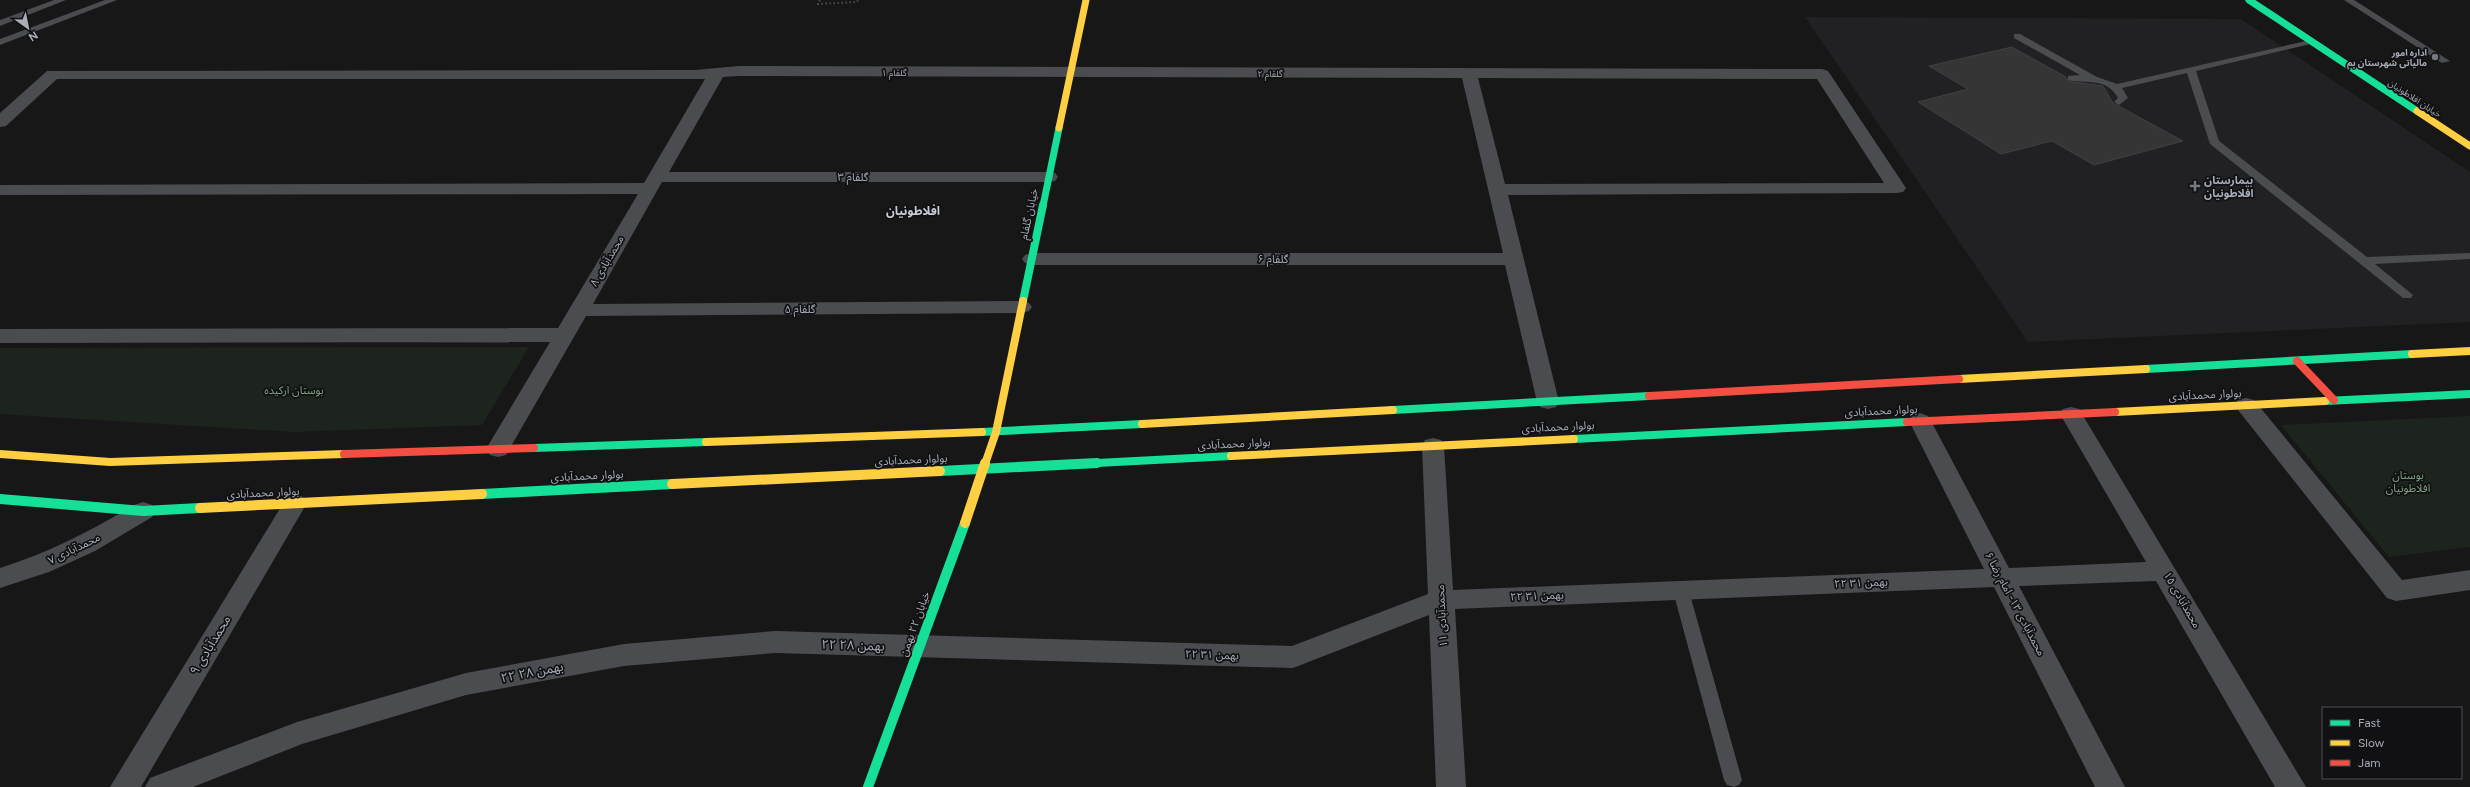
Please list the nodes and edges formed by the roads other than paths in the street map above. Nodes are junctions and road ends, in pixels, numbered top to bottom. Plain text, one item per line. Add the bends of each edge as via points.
1 (62, 0) edge
2 (113, 0) edge
3 (1086, 0) edge
4 (2249, 0) edge
5 (2348, 0) edge
6 (0, 23) edge
7 (2018, 36) dead end
8 (2312, 41) junction
9 (0, 42) edge
10 (2444, 61) dead end
11 (2191, 70) junction
12 (1071, 72) junction
13 (717, 73) junction
14 (1469, 73) junction
15 (2072, 78) dead end
16 (2094, 79) junction
17 (2115, 88) junction
18 (2119, 102) dead end
19 (0, 122) edge
20 (2470, 146) edge
21 (1049, 177) junction
22 (654, 182) junction
23 (0, 190) edge
24 (1497, 190) junction
25 (2470, 256) edge
26 (1032, 259) junction
27 (1514, 259) junction
28 (2364, 261) junction
29 (2407, 295) dead end
30 (1022, 307) junction
31 (579, 310) junction
32 (564, 335) junction
33 (0, 336) edge
34 (2470, 351) edge
35 (2297, 361) junction
36 (2470, 394) edge
37 (2334, 400) junction
38 (1548, 402) junction
39 (2246, 405) junction
40 (2071, 414) junction
41 (1920, 421) junction
42 (996, 432) junction
43 (1433, 446) junction
44 (498, 449) junction
45 (0, 454) edge
46 (985, 468) junction
47 (0, 499) edge
48 (295, 503) junction
49 (143, 511) junction
50 (2165, 571) junction
51 (0, 578) edge
52 (2001, 578) junction
53 (2470, 580) edge
54 (1681, 591) junction
55 (1441, 600) junction
56 (920, 647) junction
57 (1733, 780) dead end
58 (125, 787) edge
59 (160, 787) edge
60 (868, 787) edge
61 (1451, 787) edge
62 (2110, 787) edge
63 (2291, 787) edge

1 - 6 lane
2 - 9 lane
3 - 12 main road, خیابان گلفام
4 - 8 main road, خیابان افلاطونیان
5 - 10 lane
7 - 16 lane
8 - 11 lane
8 - 20 main road, خیابان افلاطونیان
11 - 17 lane
11 - 28 lane via 2214,142
12 - 13 street, گلفام ۱
12 - 14 street, گلفام ۲
12 - 21 main road, خیابان گلفام
13 - 19 street, گلفام ۱ via 53,74
13 - 22 street, محمدآبادی ۸
14 - 24 street
14 - 24 street, گلفام ۲ via 1822,74 1897,188
15 - 16 lane
16 - 17 lane
17 - 18 lane via 2123,98
21 - 22 street, گلفام ۳
21 - 26 main road, خیابان گلفام
22 - 23 street, گلفام ۳
22 - 31 street, محمدآبادی ۸
24 - 27 street
25 - 28 lane
26 - 27 street, گلفام ۶
26 - 30 main road, خیابان گلفام
27 - 38 street
28 - 29 lane
30 - 31 street, گلفام ۵
30 - 42 main road, خیابان گلفام
31 - 32 street, محمدآبادی ۸
32 - 33 street
32 - 44 street, محمدآبادی ۸
34 - 35 main road
35 - 37 main road
35 - 38 main road
36 - 37 main road, بولوار محمدآبادی
37 - 39 main road, بولوار محمدآبادی
38 - 42 main road
39 - 40 main road, بولوار محمدآبادی
39 - 53 street via 2396,591
40 - 41 main road, بولوار محمدآبادی
40 - 50 street, محمدآبادی ۱۵
41 - 43 main road, بولوار محمدآبادی
41 - 52 street, محمدآبادی ۱۳- امام رضا ۶
42 - 44 main road
42 - 46 main road, خیابان ۲۲ بهمن
43 - 46 main road, بولوار محمدآبادی
43 - 55 street, محمدآبادی ۱۱
44 - 45 main road via 110,462
46 - 48 main road, بولوار محمدآبادی
46 - 56 main road, خیابان ۲۲ بهمن
47 - 49 main road, بولوار محمدآبادی
48 - 49 main road, بولوار محمدآبادی
48 - 58 street, محمدآبادی ۹
49 - 51 street, محمدآبادی ۷ via 86,545 40,565
50 - 52 street, ۲۲ بهمن ۳۱
50 - 63 street, محمدآبادی ۱۵
52 - 54 street, ۲۲ بهمن ۳۱
52 - 62 street, محمدآبادی ۱۳- امام رضا ۶
54 - 55 street, ۲۲ بهمن ۳۱
54 - 57 lane
55 - 56 street, ۲۲ بهمن ۳۱ via 1293,657
55 - 61 street, محمدآبادی ۱۱
56 - 59 street, ۲۲ بهمن ۲۸ via 775,642 624,654 466,684 297,734
56 - 60 main road, خیابان ۲۲ بهمن

